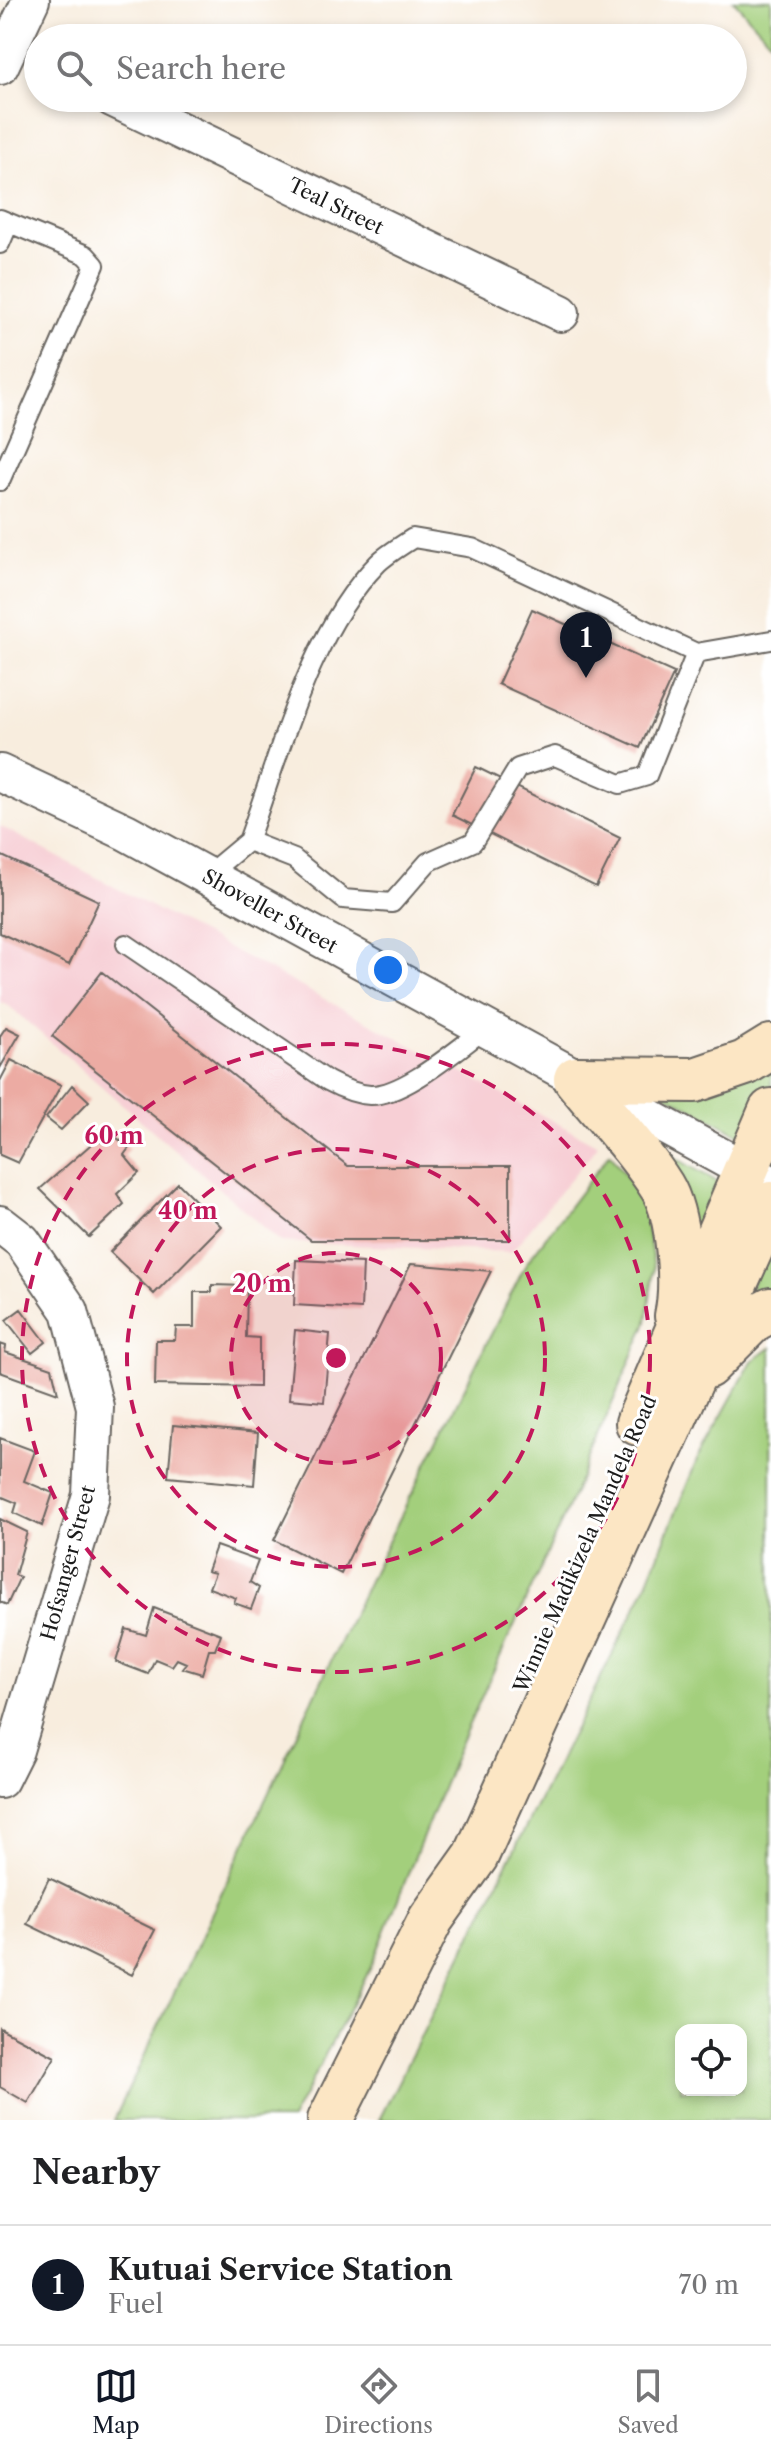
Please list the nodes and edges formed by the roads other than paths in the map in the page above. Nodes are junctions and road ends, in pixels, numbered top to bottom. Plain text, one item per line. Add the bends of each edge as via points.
1 (31, 0) edge
2 (12, 55) edge
3 (141, 112) edge
4 (5, 221) edge
5 (0, 244) edge
6 (561, 313) dead end
7 (0, 481) edge
8 (771, 640) edge
9 (696, 653) junction
10 (0, 773) edge
11 (248, 841) junction
12 (206, 876) junction
13 (126, 944) dead end
14 (485, 1029) junction
15 (771, 1047) edge
16 (576, 1079) junction
17 (771, 1111) edge
18 (763, 1187) edge
19 (0, 1224) edge
20 (771, 1310) edge
21 (679, 1368) junction
22 (0, 1780) edge
23 (330, 2120) edge

1 - 2 street
3 - 6 street, Teal Street
4 - 5 lane
4 - 7 lane via 86,255 95,265
8 - 9 lane
9 - 11 lane via 647,776 620,784 555,756 518,768 473,842 428,862 392,903 343,899 294,859
9 - 11 lane via 472,548 413,538 379,562 343,605 315,658
10 - 12 street, Shoveller Street
11 - 12 lane
12 - 14 street, Shoveller Street
13 - 14 lane via 349,1091 394,1092
14 - 16 street, Shoveller Street
15 - 16 main road via 745,1063 695,1080
16 - 18 street, Shoveller Street
16 - 21 main road via 663,1189 680,1287
17 - 18 main road, Winnie Madikizela Mandela Road
18 - 21 main road, Winnie Madikizela Mandela Road
19 - 22 street, Hofsanger Street via 22,1241 70,1311 95,1407 91,1495 15,1750
20 - 21 main road
21 - 23 main road, Winnie Madikizela Mandela Road via 476,1856 431,1919

